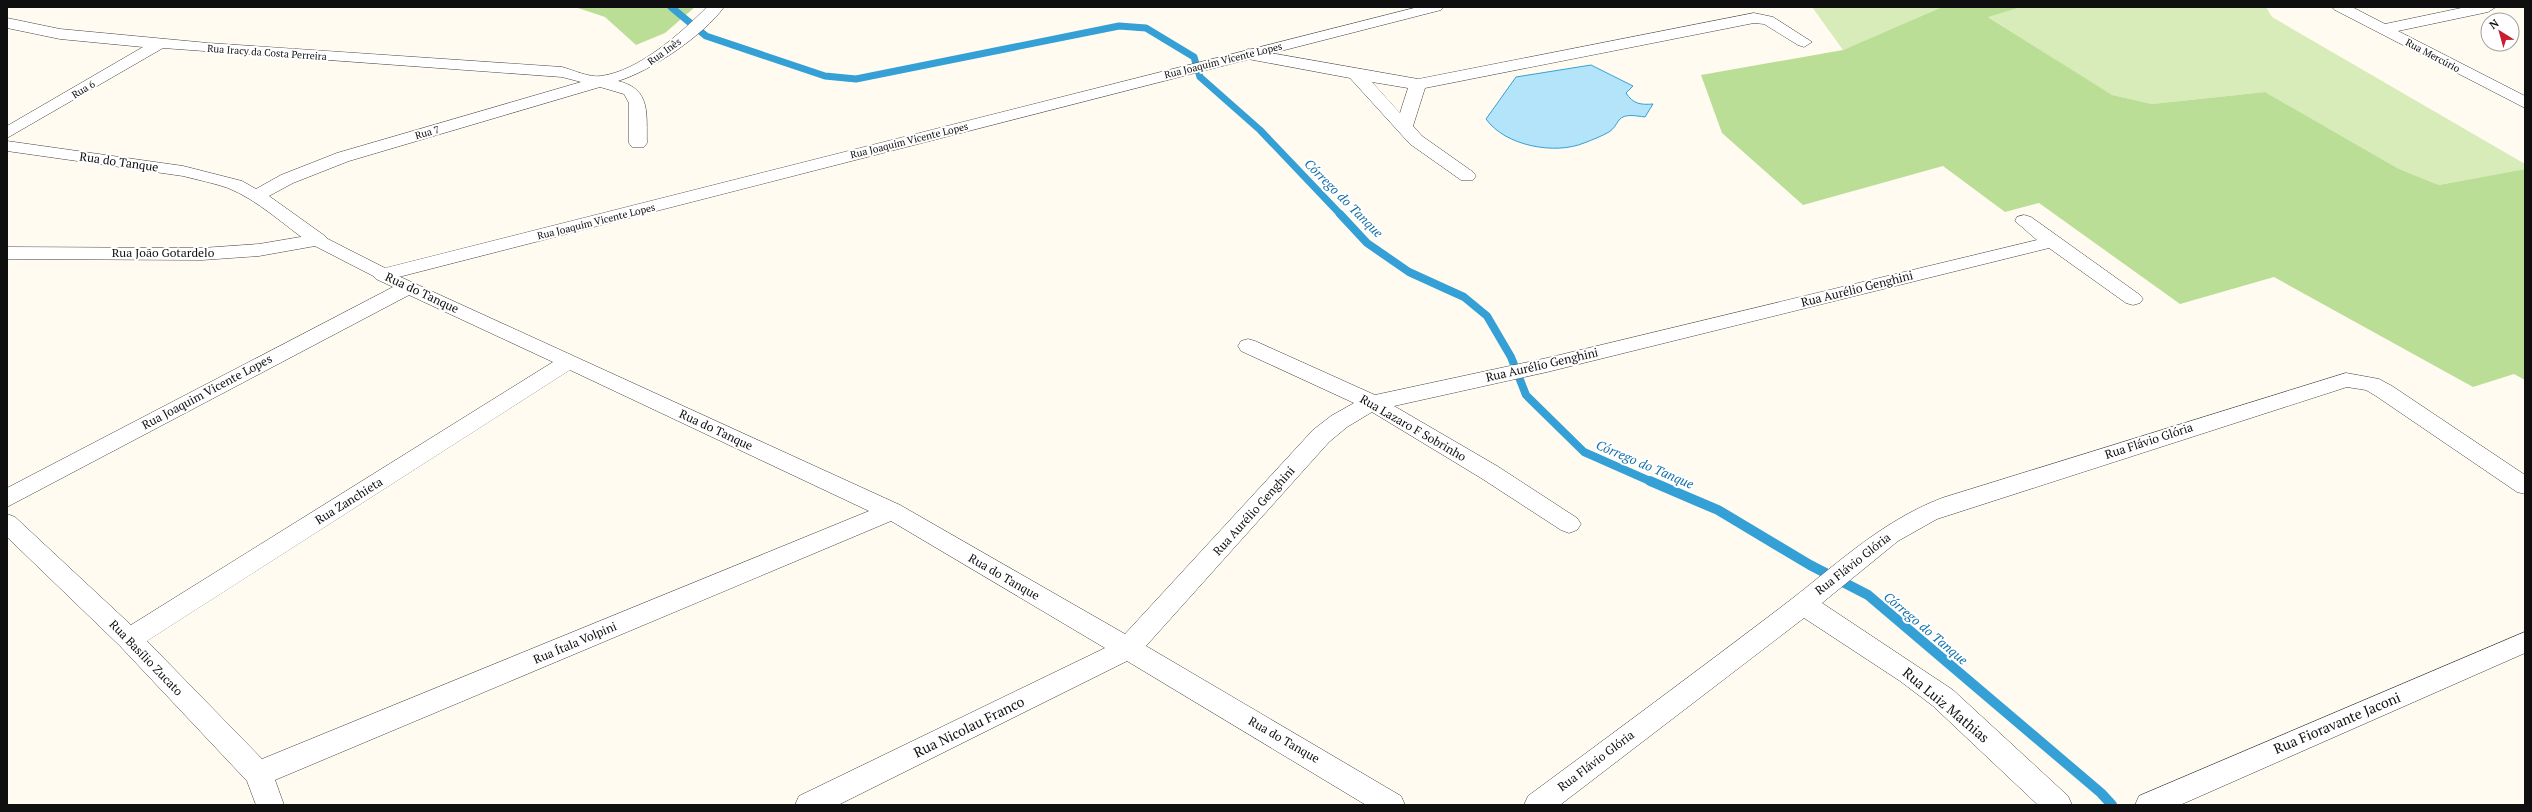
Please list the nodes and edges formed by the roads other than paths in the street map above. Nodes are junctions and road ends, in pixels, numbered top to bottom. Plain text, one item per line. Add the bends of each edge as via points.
1 (716, 7) edge
2 (1436, 7) edge
3 (2340, 7) edge
4 (2488, 7) edge
5 (7, 23) edge
6 (2384, 29) junction
7 (1804, 42) dead end
8 (158, 44) junction
9 (1248, 54) junction
10 (528, 70) junction
11 (1356, 75) junction
12 (604, 82) junction
13 (1418, 84) junction
14 (547, 98) junction
15 (2525, 103) edge
16 (1404, 127) junction
17 (7, 133) edge
18 (638, 143) dead end
19 (7, 146) edge
20 (1467, 176) dead end
21 (256, 196) junction
22 (2024, 222) dead end
23 (318, 240) junction
24 (2051, 242) junction
25 (7, 253) edge
26 (383, 275) junction
27 (408, 287) junction
28 (2133, 299) dead end
29 (1248, 346) dead end
30 (568, 362) junction
31 (1373, 404) junction
32 (2525, 486) edge
33 (7, 498) edge
34 (892, 511) junction
35 (7, 523) edge
36 (1569, 524) dead end
37 (1805, 602) junction
38 (129, 639) junction
39 (2525, 642) edge
40 (1128, 649) junction
41 (258, 774) junction
42 (2156, 801) edge
43 (270, 805) edge
44 (809, 805) edge
45 (1391, 805) edge
46 (1538, 805) edge
47 (2058, 805) edge

1 - 12 street, Rua Inês via 675,44 644,65
2 - 9 street, Rua Joaquim Vicente Lopes
3 - 6 street, Rua Mercúrio
4 - 6 street
5 - 8 street, Rua Iracy da Costa Perreira via 60,34
6 - 15 street, Rua Mercúrio
7 - 13 street via 1768,20 1754,18
8 - 10 street, Rua Iracy da Costa Perreira
8 - 17 street, Rua 6
9 - 11 street
9 - 26 street, Rua Joaquim Vicente Lopes
10 - 12 street, Rua Iracy da Costa Perreira via 562,72
10 - 14 street
11 - 13 street
11 - 16 street
12 - 14 street, Rua 7
12 - 18 street, Rua Iracy da Costa Perreira via 622,87 635,97
13 - 16 street
14 - 21 street, Rua 7 via 343,157 300,174
16 - 20 street via 1416,140
19 - 21 street, Rua do Tanque via 183,171 236,185
21 - 23 street, Rua do Tanque
22 - 24 street
23 - 25 street, Rua João Gotardelo via 260,250 202,254
23 - 26 street, Rua do Tanque
24 - 28 street
24 - 31 street, Rua Aurélio Genghini
26 - 27 street, Rua do Tanque
27 - 30 street, Rua do Tanque
27 - 33 street, Rua Joaquim Vicente Lopes
29 - 31 street, Rua Lazaro F Sobrinho
30 - 34 street, Rua do Tanque
30 - 38 street, Rua Zanchieta
31 - 36 street, Rua Lazaro F Sobrinho via 1489,472
31 - 40 street, Rua Aurélio Genghini via 1335,423 1321,436
32 - 37 street, Rua Flávio Glória via 2378,388 2357,380 2333,382 1935,509 1874,545
34 - 40 street, Rua do Tanque
34 - 41 street, Rua Ítala Volpini
35 - 38 street, Rua Basílio Zucato
37 - 46 street, Rua Flávio Glória
37 - 47 street, Rua Luiz Mathias via 1910,672 1942,698
38 - 41 street, Rua Basílio Zucato
39 - 42 street, Rua Fioravante Jaconi
40 - 44 street, Rua Nicolau Franco
40 - 45 street, Rua do Tanque
41 - 43 street, Rua Basílio Zucato

